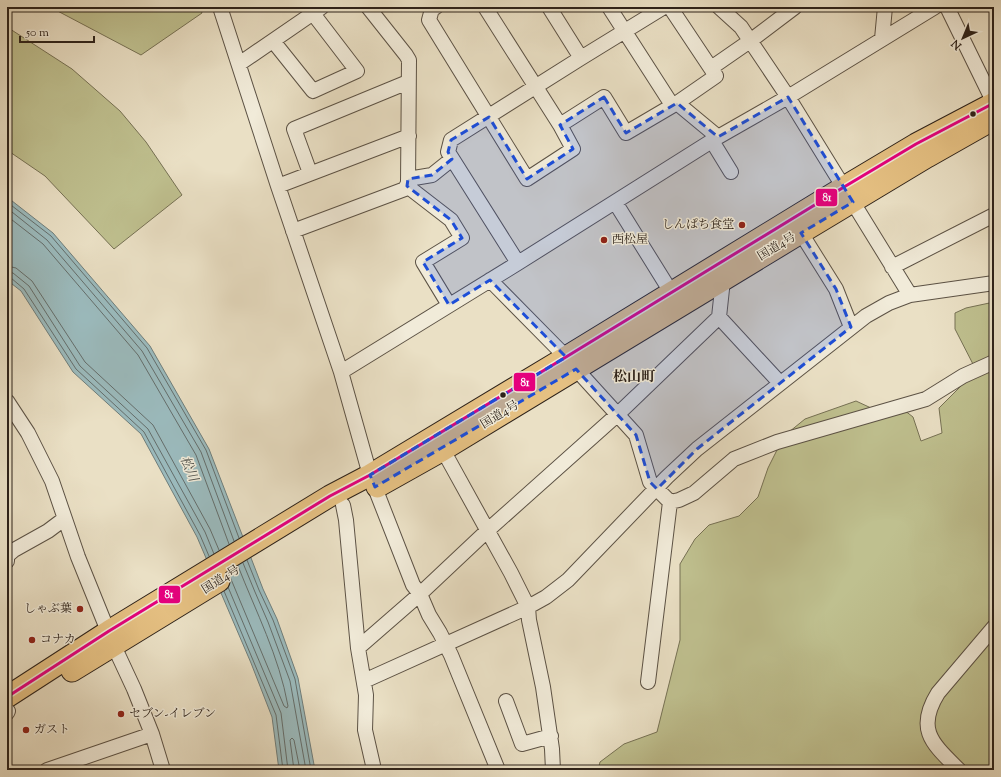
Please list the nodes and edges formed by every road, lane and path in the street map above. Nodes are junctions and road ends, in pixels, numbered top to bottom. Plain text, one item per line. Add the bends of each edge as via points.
1 (220, 7) edge
2 (368, 7) edge
3 (436, 7) edge
4 (485, 7) edge
5 (549, 7) edge
6 (610, 7) edge
7 (664, 7) edge
8 (670, 7) edge
9 (719, 7) edge
10 (795, 7) edge
11 (885, 7) edge
12 (935, 7) edge
13 (947, 7) edge
14 (314, 9) edge
15 (624, 32) junction
16 (882, 39) junction
17 (273, 41) junction
18 (750, 41) junction
19 (581, 58) junction
20 (239, 64) junction
21 (711, 68) junction
22 (408, 82) junction
23 (535, 86) junction
24 (788, 96) junction
25 (994, 103) edge
26 (674, 104) junction
27 (488, 117) junction
28 (994, 120) edge
29 (560, 125) junction
30 (409, 136) junction
31 (715, 139) junction
32 (452, 159) junction
33 (731, 172) dead end
34 (310, 173) junction
35 (408, 183) junction
36 (278, 186) junction
37 (848, 195) junction
38 (615, 202) junction
39 (994, 215) edge
40 (293, 231) junction
41 (801, 233) junction
42 (518, 263) junction
43 (892, 267) junction
44 (490, 280) junction
45 (723, 280) junction
46 (994, 283) edge
47 (671, 292) junction
48 (910, 295) junction
49 (449, 305) junction
50 (719, 318) junction
51 (851, 327) junction
52 (994, 362) edge
53 (570, 363) junction
54 (341, 372) junction
55 (780, 383) junction
56 (8, 404) edge
57 (618, 414) junction
58 (444, 450) junction
59 (372, 481) junction
60 (657, 488) junction
61 (670, 502) junction
62 (336, 504) junction
63 (64, 519) junction
64 (488, 530) junction
65 (7, 561) edge
66 (7, 569) edge
67 (7, 574) edge
68 (420, 594) junction
69 (528, 607) junction
70 (994, 627) edge
71 (116, 636) junction
72 (445, 643) junction
73 (358, 648) junction
74 (364, 681) junction
75 (648, 682) dead end
76 (506, 701) dead end
77 (7, 708) edge
78 (152, 734) junction
79 (550, 736) junction
80 (375, 768) edge
81 (46, 770) edge
82 (163, 770) edge
83 (498, 770) edge
84 (553, 770) edge
85 (959, 770) edge

1 - 20 street
2 - 22 street via 406,55
3 - 27 street via 432,9 429,20
4 - 23 street
5 - 19 street
6 - 15 street
7 - 15 street
8 - 21 street
9 - 18 street via 741,27
10 - 18 street
11 - 16 street
12 - 16 street
13 - 25 street
14 - 17 street
14 - 17 street via 357,71 313,91
15 - 19 street
15 - 26 street
16 - 24 street
17 - 20 street
18 - 21 street
18 - 24 street
19 - 23 street
20 - 36 street
21 - 26 street via 716,76
22 - 30 street
22 - 34 street via 294,129
23 - 27 street
23 - 29 street
24 - 31 street
24 - 37 street
25 - 37 highway, 国道4号 via 916,144
26 - 29 street via 626,133 604,97
26 - 31 street
27 - 29 street via 528,179 573,149
27 - 32 street via 451,140 448,152
28 - 37 highway, 国道4号 via 927,157
30 - 34 street
30 - 35 street
31 - 33 street
31 - 38 street
32 - 35 street via 432,175
32 - 42 street
34 - 36 street
35 - 40 street via 405,189
35 - 49 street via 451,220 462,238 423,262
36 - 40 street
37 - 41 highway, 国道4号
37 - 43 street
37 - 47 highway, 国道4号
38 - 42 street
38 - 47 street
39 - 43 street
40 - 54 street
41 - 45 highway, 国道4号
41 - 51 street via 836,289
42 - 44 street
43 - 48 street
44 - 49 street
44 - 53 street
45 - 50 street
45 - 53 highway, 国道4号
46 - 48 street
47 - 53 highway, 国道4号
48 - 51 street via 889,303
49 - 54 street
50 - 55 street
50 - 57 street
51 - 55 street
52 - 61 street via 963,376 926,400 777,442 734,459 694,493
53 - 57 street
53 - 58 highway, 国道4号
53 - 59 highway, 国道4号
54 - 59 street
55 - 60 street via 697,449
56 - 63 street via 28,433 52,481
57 - 60 street via 636,435 650,482
57 - 64 street
58 - 59 highway, 国道4号
58 - 64 street
59 - 62 highway, 国道4号
59 - 68 street via 413,585
60 - 61 street
60 - 69 street via 568,580
61 - 75 street
62 - 71 highway, 国道4号
62 - 73 street via 346,520
63 - 65 street via 14,550
63 - 71 street via 93,595
64 - 68 street
64 - 69 street
66 - 67 street
68 - 72 street
68 - 73 street
69 - 72 street
69 - 79 street
70 - 85 street via 938,693 928,714 927,723 932,738
71 - 77 highway, 国道4号
71 - 78 street
72 - 74 street
72 - 83 street
73 - 74 street
74 - 80 street via 365,730
76 - 79 street via 522,744
78 - 81 street
78 - 82 street
79 - 84 street

